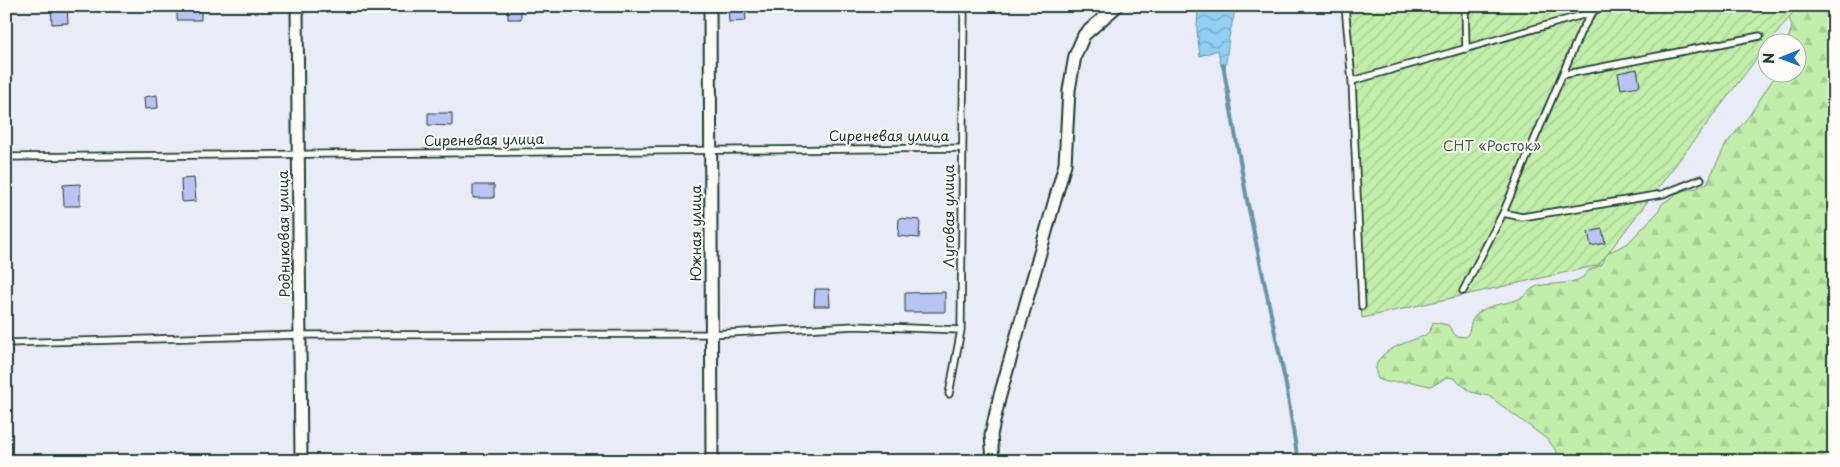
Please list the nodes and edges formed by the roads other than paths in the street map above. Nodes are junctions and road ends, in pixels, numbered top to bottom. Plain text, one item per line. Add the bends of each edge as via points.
1 (297, 6) edge
2 (710, 6) edge
3 (964, 6) edge
4 (1117, 6) edge
5 (1345, 6) edge
6 (1465, 6) edge
7 (1600, 6) edge
8 (1593, 12) junction
9 (1758, 36) edge
10 (1466, 49) junction
11 (1562, 75) junction
12 (1352, 81) junction
13 (962, 148) junction
14 (711, 150) junction
15 (298, 156) junction
16 (6, 157) edge
17 (1701, 179) dead end
18 (1503, 213) junction
19 (1463, 291) dead end
20 (1362, 306) dead end
21 (961, 330) junction
22 (710, 334) junction
23 (301, 335) junction
24 (6, 343) edge
25 (949, 394) dead end
26 (301, 461) edge
27 (712, 461) edge
28 (993, 461) edge

1 - 15 street, Родниковая улица
2 - 14 street, Южная улица
3 - 13 lane, Луговая улица
4 - 28 street via 1084,35 1075,56 1069,90 1065,164 991,435
5 - 12 lane
6 - 10 lane
7 - 8 lane
8 - 10 lane
8 - 11 lane
9 - 11 lane
10 - 12 lane
11 - 18 lane
12 - 20 lane
13 - 14 lane, Сиреневая улица
13 - 21 lane, Луговая улица
14 - 15 lane, Сиреневая улица
14 - 22 street, Южная улица
15 - 16 lane, Сиреневая улица
15 - 23 street, Родниковая улица
17 - 18 lane via 1663,194 1522,218
18 - 19 lane
21 - 22 lane via 854,326
21 - 25 lane, Луговая улица
22 - 23 lane
22 - 27 street, Южная улица
23 - 24 lane
23 - 26 street, Родниковая улица

